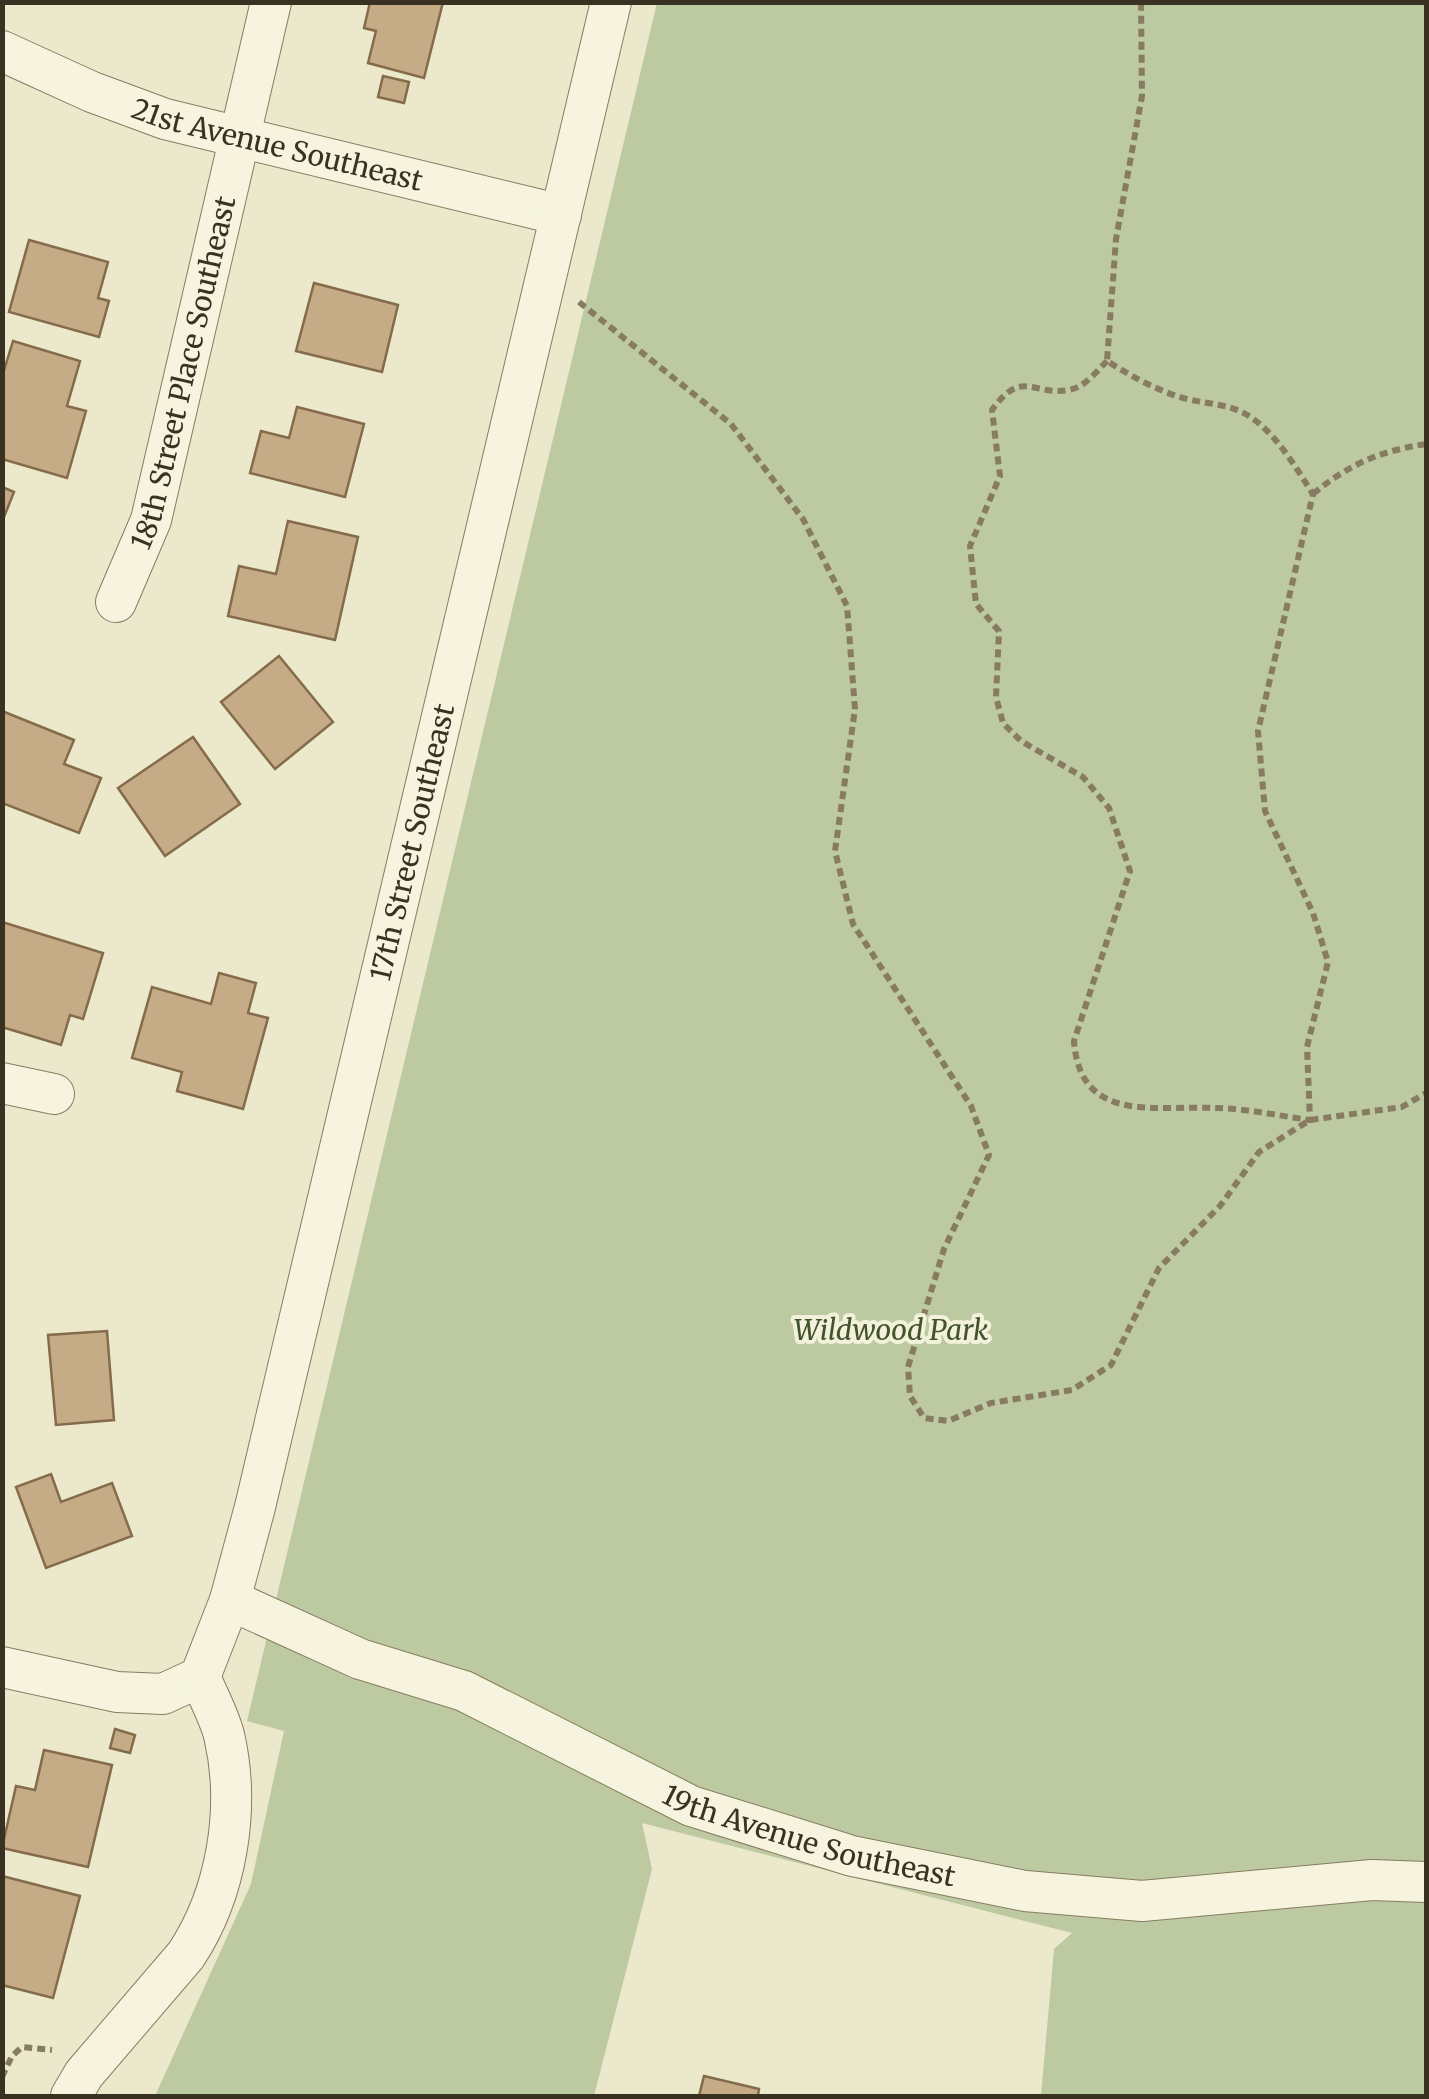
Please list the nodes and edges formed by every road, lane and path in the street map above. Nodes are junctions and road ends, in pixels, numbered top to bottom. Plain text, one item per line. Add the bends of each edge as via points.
1 (270, 2) edge
2 (611, 2) edge
3 (1141, 2) edge
4 (2, 50) edge
5 (238, 139) junction
6 (560, 216) junction
7 (546, 276) junction
8 (1107, 361) junction
9 (1426, 444) edge
10 (1313, 494) junction
11 (116, 602) dead end
12 (2, 1083) edge
13 (54, 1094) dead end
14 (1426, 1094) edge
15 (1310, 1120) junction
16 (230, 1600) junction
17 (2, 1667) edge
18 (200, 1677) junction
19 (1426, 1882) edge
20 (97, 2061) junction
21 (2, 2077) edge
22 (72, 2096) edge

1 - 5 street, 18th Street Place Southeast
2 - 6 street, 17th Street Southeast
3 - 8 path via 1142,96 1116,239
4 - 5 street, 21st Avenue Southeast via 92,92
5 - 6 street, 21st Avenue Southeast
5 - 11 street, 18th Street Place Southeast via 151,520
6 - 7 street, 17th Street Southeast
7 - 15 path via 730,424 803,519 847,606 856,709 835,851 853,924 971,1106 990,1155 944,1249 908,1367 910,1396 924,1418 948,1422 991,1404 1072,1390 1111,1365 1159,1268 1220,1206 1258,1152
7 - 16 street, 17th Street Southeast
8 - 10 path via 1143,382 1230,406 1255,420
8 - 15 path via 1068,390 1024,384 1005,392 992,410 1000,476 970,546 976,604 1000,631 996,697 1003,724 1083,777 1109,808 1130,871 1074,1042 1076,1070 1092,1092 1115,1104
9 - 10 path via 1358,462
10 - 15 path via 1258,731 1265,810 1314,913 1328,962 1307,1047
12 - 13 street
14 - 15 path via 1402,1108
16 - 18 street, 17th Street Southeast
16 - 19 street, 19th Avenue Southeast via 360,1660 464,1691 692,1806 852,1856 1024,1891 1142,1902 1372,1880
17 - 18 street via 117,1692 163,1694
18 - 20 street via 224,1734 230,1783 219,1884 186,1954
20 - 21 path via 22,2047
20 - 22 street

